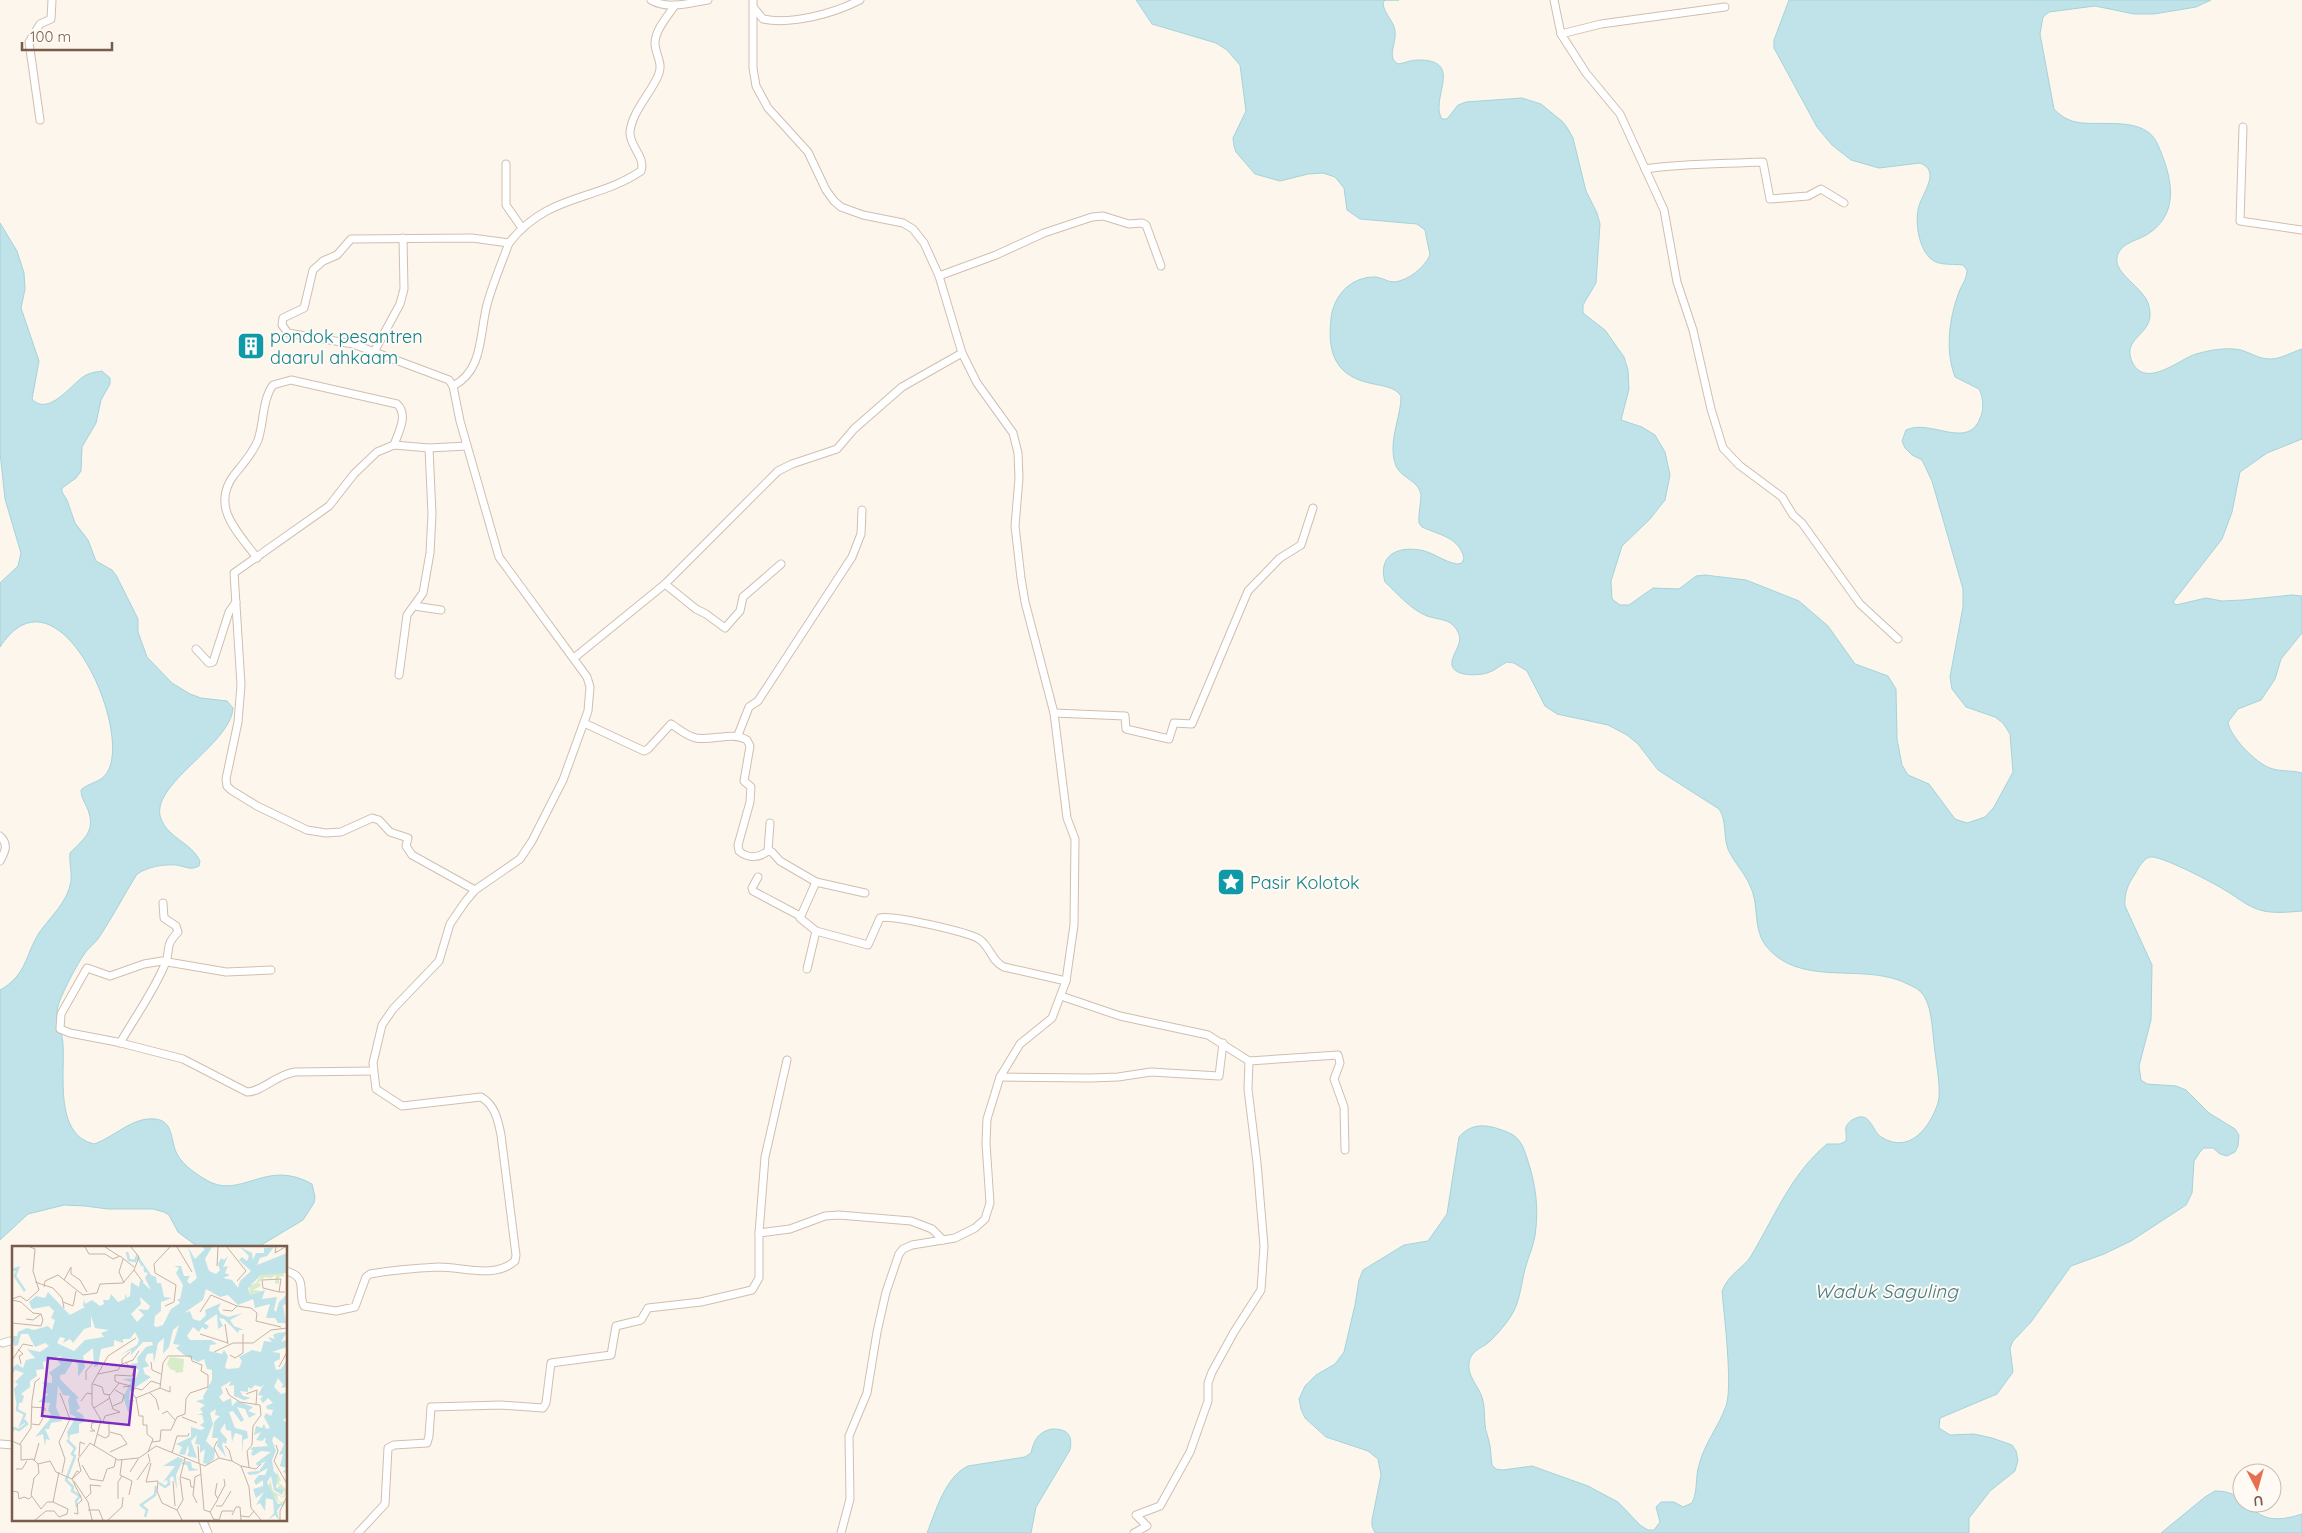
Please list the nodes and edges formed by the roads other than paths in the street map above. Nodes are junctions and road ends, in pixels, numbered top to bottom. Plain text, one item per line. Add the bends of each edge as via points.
1 (52, 0) edge
2 (651, 0) edge
3 (708, 0) edge
4 (753, 0) edge
5 (860, 0) edge
6 (1554, 0) edge
7 (675, 5) junction
8 (1725, 7) dead end
9 (753, 8) junction
10 (1561, 34) junction
11 (40, 120) dead end
12 (2244, 127) dead end
13 (506, 164) dead end
14 (1645, 169) junction
15 (1844, 203) dead end
16 (522, 228) junction
17 (2302, 230) edge
18 (403, 238) junction
19 (509, 243) junction
20 (1161, 266) dead end
21 (939, 276) junction
22 (374, 352) junction
23 (962, 353) junction
24 (453, 386) junction
25 (394, 445) junction
26 (467, 446) junction
27 (428, 448) junction
28 (1314, 508) dead end
29 (862, 510) dead end
30 (257, 558) junction
31 (781, 564) dead end
32 (665, 584) junction
33 (236, 602) junction
34 (414, 606) junction
35 (441, 610) dead end
36 (1898, 639) dead end
37 (196, 649) dead end
38 (574, 658) junction
39 (399, 675) dead end
40 (1054, 713) junction
41 (584, 723) junction
42 (738, 735) junction
43 (770, 823) dead end
44 (0, 836) edge
45 (768, 852) junction
46 (0, 861) edge
47 (758, 876) dead end
48 (816, 882) junction
49 (475, 890) junction
50 (865, 893) dead end
51 (163, 903) dead end
52 (800, 916) junction
53 (816, 931) junction
54 (166, 961) junction
55 (807, 969) dead end
56 (271, 970) dead end
57 (1066, 981) junction
58 (1061, 996) junction
59 (120, 1043) junction
60 (1223, 1043) junction
61 (787, 1060) dead end
62 (1249, 1060) junction
63 (373, 1071) junction
64 (1000, 1077) junction
65 (1345, 1150) dead end
66 (758, 1233) junction
67 (943, 1240) junction
68 (288, 1272) edge
69 (12, 1341) edge
70 (3, 1343) dead end
71 (202, 1520) edge
72 (208, 1533) edge
73 (358, 1533) edge
74 (841, 1533) edge
75 (1134, 1533) edge

1 - 11 street via 51,19 40,24 29,42
2 - 7 street via 663,6
3 - 7 street
4 - 9 street
5 - 9 street via 824,14 774,20 763,20
6 - 10 street
7 - 16 street via 656,37 655,46 661,65 658,76 630,130 631,141 642,163 641,172 548,209
8 - 10 street via 1601,24
9 - 21 street via 753,68 756,86 768,108 808,152 834,201 863,215 897,221 910,227 928,250
10 - 14 street via 1586,73 1620,114
12 - 17 street via 2240,221
13 - 16 street via 506,205
14 - 15 street via 1686,164 1763,162 1770,200 1808,196 1821,189
14 - 36 street via 1664,210 1677,282 1693,330 1723,448 1739,466 1782,497 1792,515 1802,523 1860,604
16 - 19 street
18 - 19 street via 472,238
18 - 22 street via 404,289 400,304
18 - 22 street via 354,238 348,241 337,255 314,268 304,308 286,315 282,322 283,329 288,332 337,340
19 - 24 street via 488,302 477,356 464,381
20 - 21 street via 1146,225 1129,224 1099,215 1044,233
21 - 23 street
22 - 24 street via 445,378
23 - 32 street via 902,387 854,429 837,449 778,471
23 - 40 street via 977,382 1013,433 1016,443 1019,478 1015,526 1021,578
24 - 26 street
25 - 27 street
25 - 30 street via 377,452 328,506
25 - 30 street via 403,418 397,404 292,380 273,385 257,442 223,497 234,526
26 - 27 street
26 - 38 street via 498,557
27 - 34 street via 432,514 430,553 423,593
28 - 40 street via 1301,545 1280,558 1248,591 1192,724 1174,723 1169,739 1126,729 1125,716
29 - 42 street via 861,534 852,557 759,699 748,707
30 - 33 street via 234,573
31 - 32 street via 743,597 740,611 725,628
32 - 38 street
33 - 37 street via 229,612 213,662 209,663
33 - 49 street via 241,685 238,722 226,779 229,788 295,825 320,833 341,832 371,818 378,820 388,831 408,838 406,847 412,854
34 - 35 street
34 - 39 street via 407,615
38 - 41 street via 590,687 590,704
40 - 57 street via 1067,818 1075,838 1074,925
41 - 42 street via 645,751 670,724 698,738
41 - 49 street via 562,780 528,848 520,859
42 - 45 street via 749,743 744,782 751,787 739,851 746,856 757,857
43 - 45 street
44 - 46 street via 6,848
45 - 48 street
47 - 52 street via 753,891
48 - 50 street
48 - 52 street
49 - 63 street via 450,924 439,961 382,1025
51 - 54 street via 164,918 178,929 169,942
52 - 53 street via 801,921
53 - 55 street
53 - 57 street via 868,945 880,918 902,918 977,938 1004,968
54 - 56 street via 226,972
54 - 59 street
54 - 59 street via 144,964 112,976 89,968 84,970 61,1014 60,1029
57 - 58 street
58 - 60 street via 1120,1016 1208,1035
58 - 64 street via 1052,1018 1020,1044
59 - 63 street via 183,1059 247,1092 260,1089 283,1074 295,1072
60 - 62 street
60 - 64 street via 1219,1076 1151,1072 1090,1078
61 - 66 street via 765,1157
62 - 65 street via 1338,1055 1340,1063 1334,1079 1344,1108
62 - 75 street via 1248,1089 1264,1246 1262,1290 1234,1332 1209,1380 1208,1401 1190,1452 1160,1506 1136,1515 1147,1526
63 - 68 street via 376,1089 402,1106 481,1097 491,1104 501,1135 515,1261 490,1271 440,1267 370,1274 366,1276 355,1308 336,1311 304,1306 302,1284 299,1278
64 - 67 street via 986,1131 990,1186 988,1211 975,1228
66 - 67 street via 839,1215 911,1221 932,1229
66 - 73 street via 759,1278 752,1290 701,1302 648,1308 641,1320 616,1326 611,1355 551,1362 543,1408 501,1405 431,1407 427,1443 388,1448 385,1504
67 - 74 street via 906,1246 899,1254 876,1332 867,1393 849,1436 850,1499
69 - 70 street
71 - 72 street

